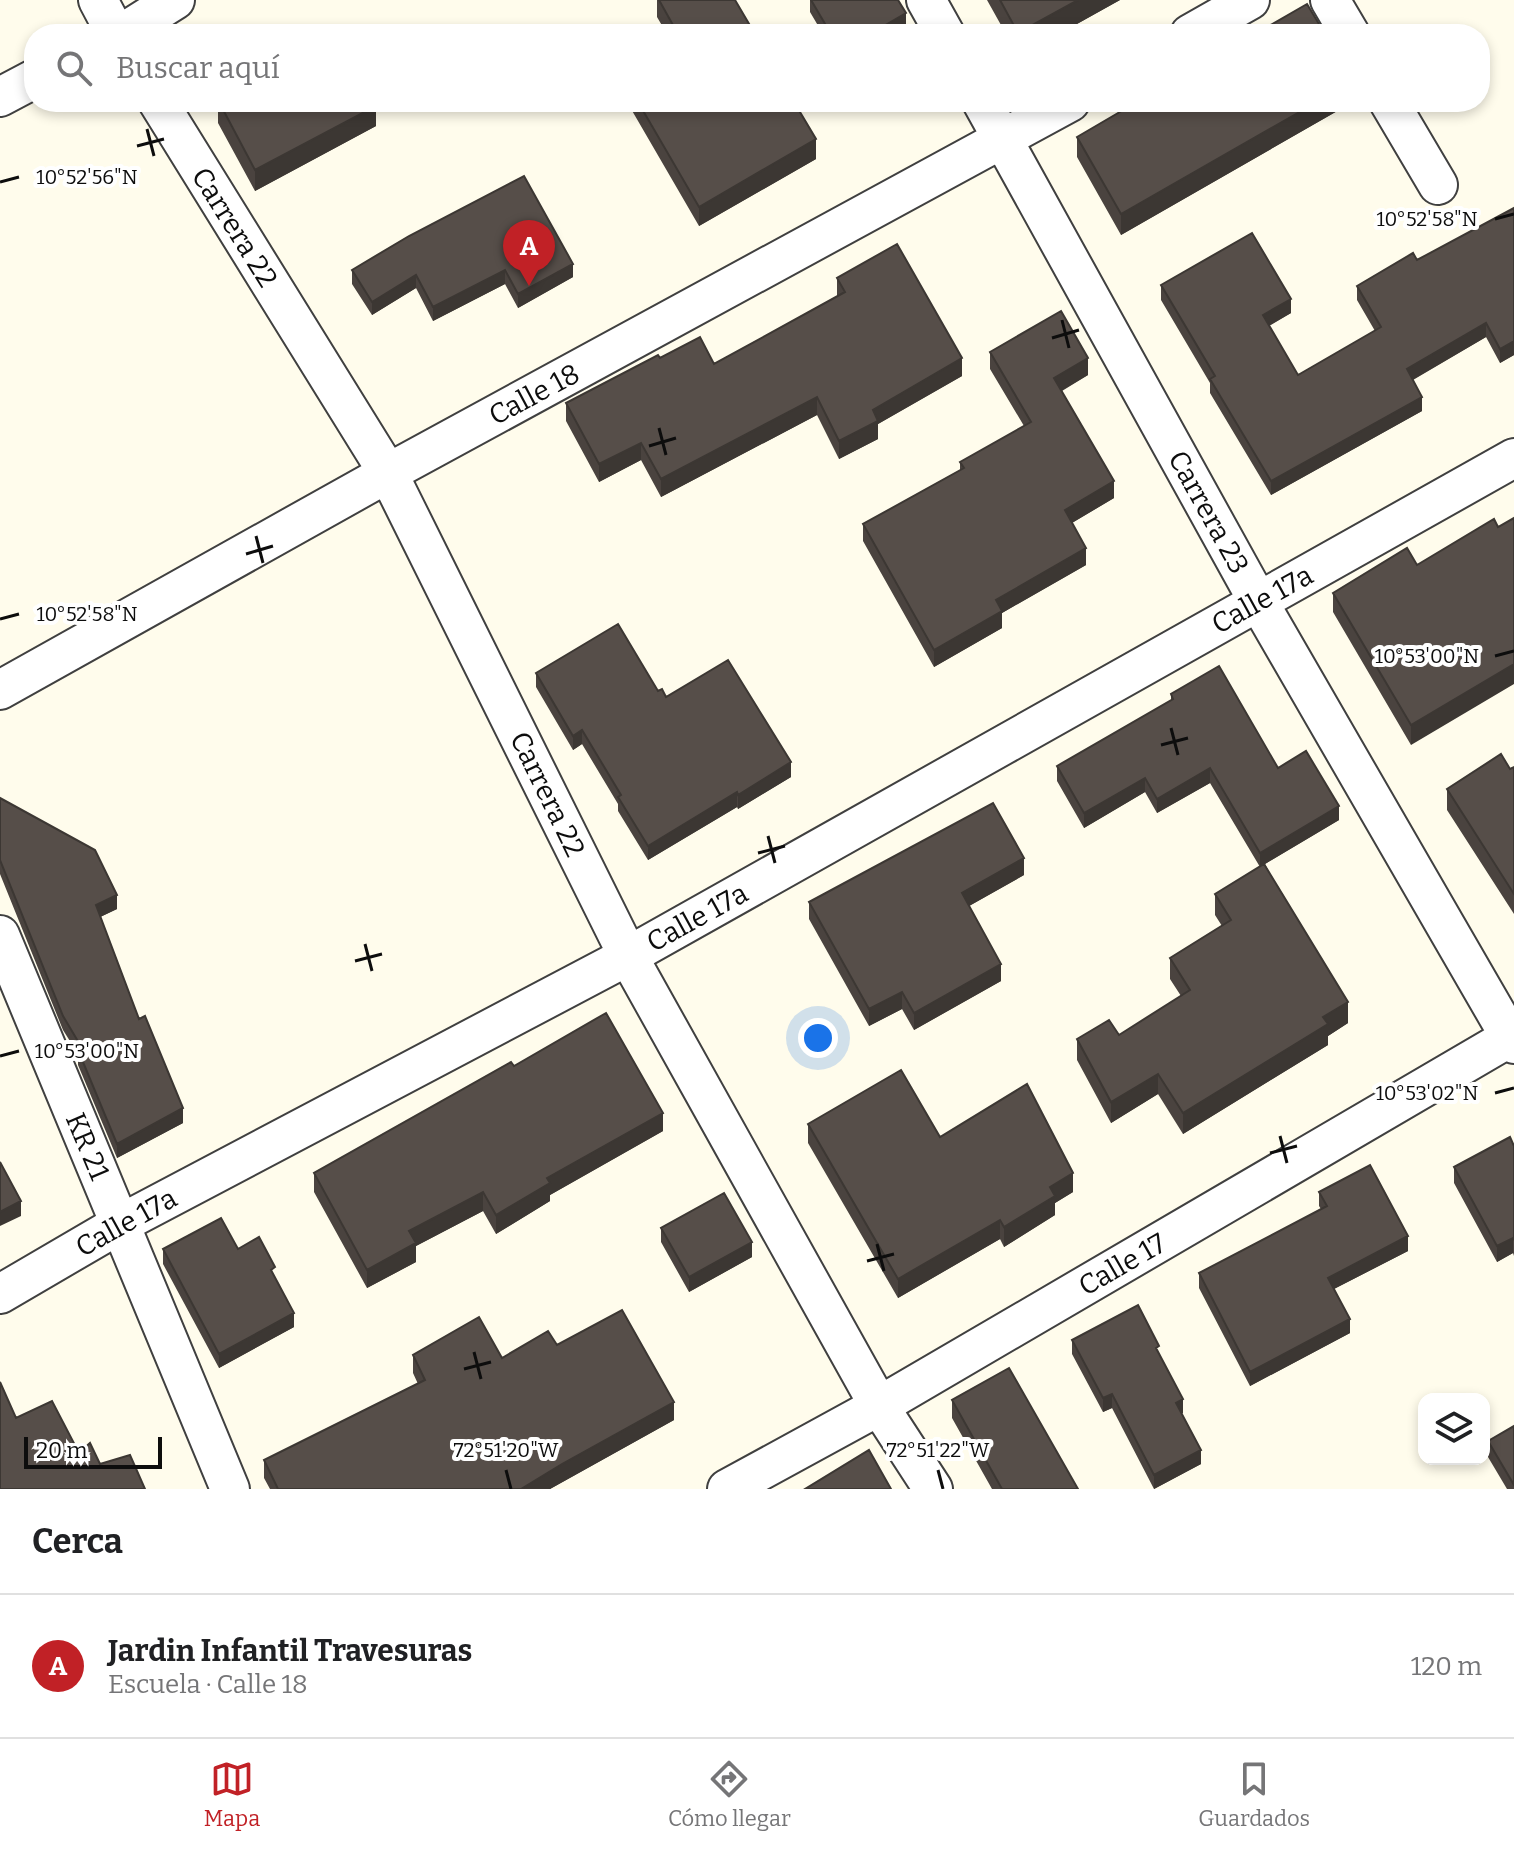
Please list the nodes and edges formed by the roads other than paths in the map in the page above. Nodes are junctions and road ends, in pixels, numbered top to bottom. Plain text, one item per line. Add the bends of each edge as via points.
1 (98, 0) edge
2 (175, 0) edge
3 (926, 0) edge
4 (1250, 0) edge
5 (1330, 0) edge
6 (112, 24) edge
7 (135, 24) edge
8 (939, 24) edge
9 (1208, 24) edge
10 (1344, 24) edge
11 (24, 84) edge
12 (0, 97) edge
13 (164, 112) edge
14 (988, 112) edge
15 (1052, 112) edge
16 (1395, 112) edge
17 (1003, 140) junction
18 (1438, 185) dead end
19 (1514, 458) edge
20 (388, 473) junction
21 (1258, 601) junction
22 (0, 690) edge
23 (0, 935) edge
24 (628, 956) junction
25 (1513, 1038) edge
26 (120, 1224) junction
27 (0, 1294) edge
28 (879, 1406) junction
29 (230, 1489) edge
30 (727, 1489) edge
31 (933, 1489) edge

1 - 6 street
2 - 7 street
3 - 8 street
4 - 9 street
5 - 10 street
11 - 12 street
13 - 20 street, Carrera 22
14 - 17 street, Carrera 23
15 - 17 street, Calle 18
16 - 18 street
17 - 20 street, Calle 18
17 - 21 street, Carrera 23
19 - 21 street, Calle 17a
20 - 22 street, Calle 18
20 - 24 street, Carrera 22
21 - 24 street, Calle 17a
21 - 25 street, Carrera 23
23 - 26 street, KR 21
24 - 26 street, Calle 17a
24 - 28 street, Carrera 22
25 - 28 street, Calle 17
26 - 27 street, Calle 17a
26 - 29 street, KR 21
28 - 30 street, Calle 17
28 - 31 street, Carrera 22

